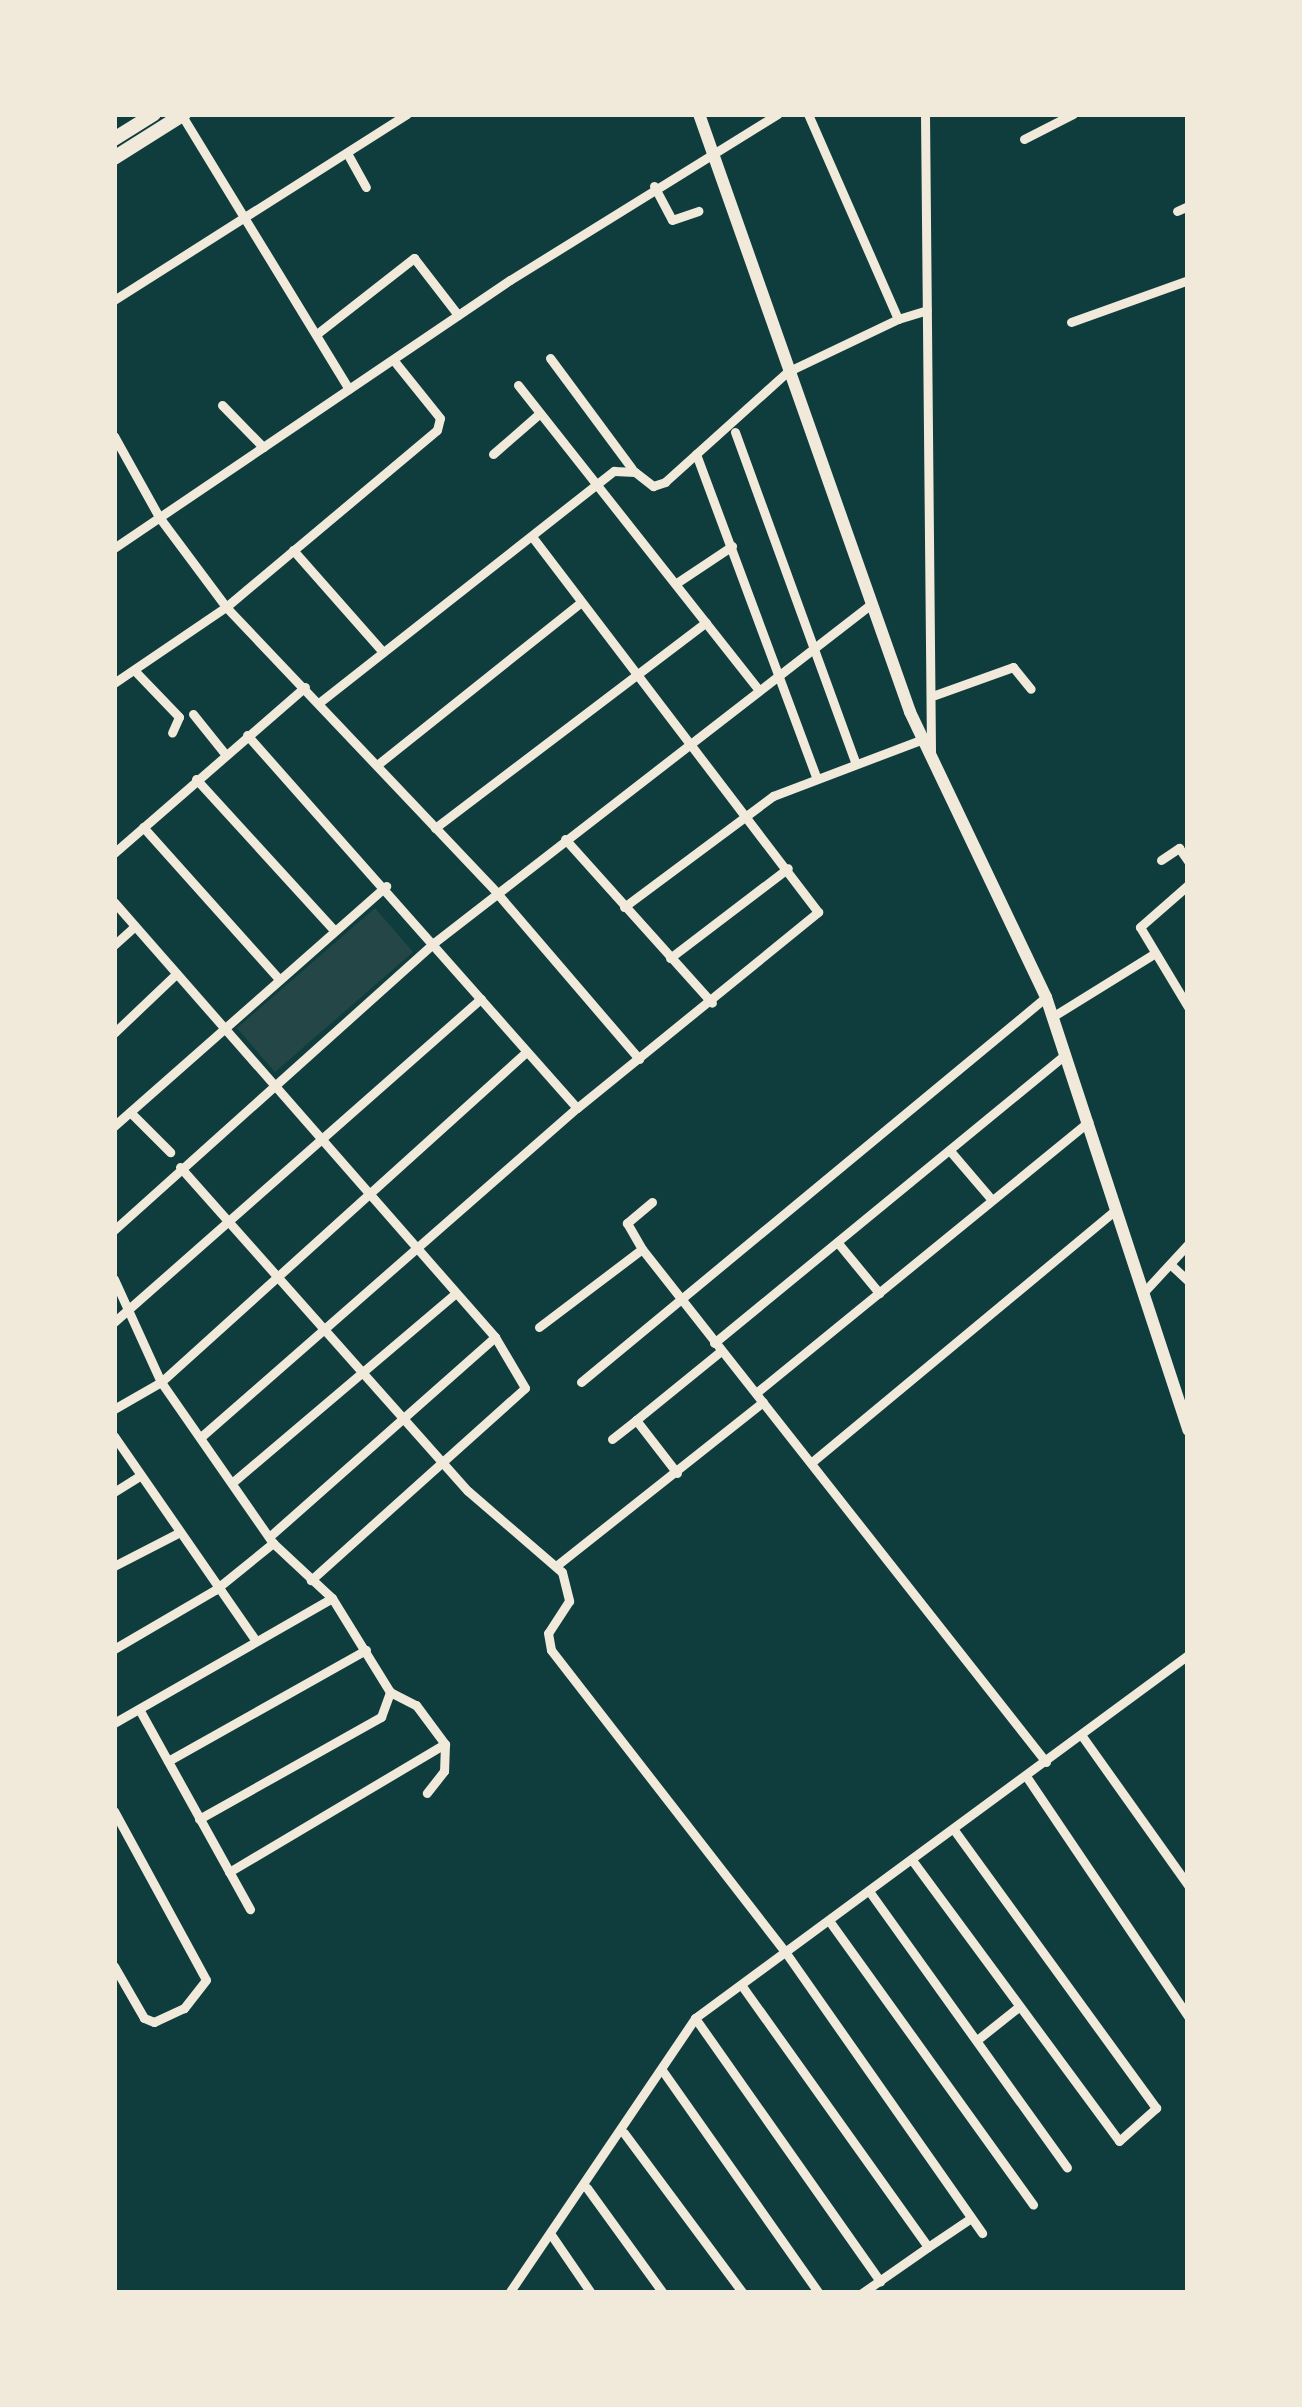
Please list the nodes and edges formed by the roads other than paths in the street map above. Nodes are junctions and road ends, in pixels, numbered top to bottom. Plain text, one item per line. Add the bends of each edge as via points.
1 (154, 114) edge
2 (182, 114) edge
3 (407, 114) edge
4 (699, 114) edge
5 (778, 114) edge
6 (808, 114) edge
7 (925, 114) edge
8 (1072, 114) edge
9 (114, 139) edge
10 (1024, 139) dead end
11 (712, 149) junction
12 (347, 153) junction
13 (114, 158) edge
14 (654, 186) junction
15 (366, 187) dead end
16 (698, 211) dead end
17 (245, 221) junction
18 (1188, 280) edge
19 (114, 300) edge
20 (927, 310) junction
21 (458, 315) junction
22 (898, 319) junction
23 (1071, 322) dead end
24 (318, 333) junction
25 (550, 358) dead end
26 (395, 362) junction
27 (787, 372) junction
28 (518, 385) dead end
29 (349, 389) junction
30 (222, 405) dead end
31 (540, 413) junction
32 (735, 432) dead end
33 (114, 436) edge
34 (263, 447) junction
35 (494, 454) dead end
36 (696, 454) junction
37 (634, 472) junction
38 (600, 482) junction
39 (159, 518) junction
40 (532, 536) junction
41 (732, 545) junction
42 (114, 548) edge
43 (293, 550) junction
44 (678, 582) junction
45 (581, 602) junction
46 (870, 605) junction
47 (226, 607) junction
48 (706, 622) junction
49 (813, 648) junction
50 (383, 652) junction
51 (134, 670) junction
52 (634, 670) junction
53 (779, 672) junction
54 (114, 683) edge
55 (305, 687) junction
56 (757, 688) junction
57 (1030, 689) dead end
58 (935, 695) junction
59 (320, 702) junction
60 (193, 714) dead end
61 (172, 733) dead end
62 (247, 735) junction
63 (923, 740) junction
64 (691, 741) junction
65 (225, 754) junction
66 (931, 755) junction
67 (855, 762) junction
68 (377, 765) junction
69 (817, 776) junction
70 (196, 778) junction
71 (746, 813) junction
72 (143, 827) junction
73 (435, 828) junction
74 (565, 839) junction
75 (114, 853) edge
76 (1161, 860) dead end
77 (1188, 861) edge
78 (788, 868) junction
79 (386, 886) junction
80 (1186, 891) edge
81 (496, 892) junction
82 (114, 902) edge
83 (624, 907) junction
84 (135, 926) junction
85 (334, 930) junction
86 (435, 942) junction
87 (114, 945) edge
88 (1152, 955) junction
89 (670, 958) junction
90 (176, 974) junction
91 (280, 979) junction
92 (1046, 998) junction
93 (481, 999) junction
94 (712, 1003) junction
95 (1188, 1007) edge
96 (1052, 1017) junction
97 (226, 1028) junction
98 (114, 1033) edge
99 (526, 1052) junction
100 (1066, 1054) junction
101 (639, 1059) junction
102 (273, 1081) junction
103 (578, 1108) junction
104 (130, 1112) junction
105 (1088, 1122) junction
106 (114, 1126) edge
107 (322, 1136) junction
108 (170, 1151) dead end
109 (952, 1152) junction
110 (180, 1167) junction
111 (370, 1191) junction
112 (992, 1200) junction
113 (652, 1202) dead end
114 (1115, 1210) junction
115 (228, 1225) junction
116 (114, 1230) edge
117 (838, 1244) junction
118 (1188, 1244) edge
119 (417, 1246) junction
120 (643, 1250) junction
121 (1170, 1264) junction
122 (276, 1278) junction
123 (114, 1279) edge
124 (1188, 1281) edge
125 (457, 1293) junction
126 (879, 1293) junction
127 (1143, 1293) junction
128 (680, 1298) junction
129 (129, 1314) junction
130 (114, 1322) edge
131 (539, 1327) dead end
132 (324, 1330) junction
133 (494, 1337) junction
134 (718, 1347) junction
135 (363, 1375) junction
136 (160, 1382) junction
137 (581, 1382) dead end
138 (759, 1397) junction
139 (114, 1409) edge
140 (404, 1420) junction
141 (637, 1420) junction
142 (1188, 1430) edge
143 (114, 1436) edge
144 (202, 1436) junction
145 (612, 1439) dead end
146 (812, 1462) junction
147 (444, 1465) junction
148 (677, 1473) junction
149 (139, 1477) junction
150 (233, 1482) junction
151 (114, 1492) edge
152 (176, 1534) junction
153 (271, 1540) junction
154 (114, 1566) edge
155 (556, 1566) junction
156 (311, 1580) junction
157 (215, 1590) junction
158 (332, 1598) junction
159 (256, 1640) junction
160 (114, 1649) edge
161 (366, 1650) junction
162 (1188, 1655) edge
163 (390, 1692) junction
164 (139, 1709) junction
165 (114, 1723) edge
166 (1082, 1736) junction
167 (445, 1744) junction
168 (168, 1761) junction
169 (1046, 1762) junction
170 (1026, 1776) junction
171 (427, 1793) dead end
172 (114, 1811) edge
173 (199, 1819) junction
174 (954, 1830) junction
175 (912, 1860) junction
176 (229, 1872) junction
177 (1188, 1885) edge
178 (869, 1891) junction
179 (250, 1910) dead end
180 (830, 1922) junction
181 (786, 1953) junction
182 (114, 1966) edge
183 (742, 1986) junction
184 (1016, 2009) junction
185 (1188, 2016) edge
186 (695, 2018) junction
187 (976, 2040) junction
188 (662, 2070) junction
189 (624, 2133) junction
190 (1067, 2168) dead end
191 (587, 2188) junction
192 (1033, 2205) dead end
193 (971, 2218) junction
194 (982, 2233) dead end
195 (552, 2236) junction
196 (928, 2247) junction
197 (880, 2281) junction
198 (509, 2293) edge
199 (591, 2293) edge
200 (663, 2293) edge
201 (743, 2293) edge
202 (819, 2293) edge
203 (862, 2293) edge

1 - 9 main road
2 - 13 main road
2 - 17 street
3 - 12 street
4 - 11 main road
5 - 11 street
6 - 22 street
7 - 20 street
8 - 10 street
11 - 14 street
11 - 27 main road
12 - 15 street
12 - 17 street
14 - 16 street via 672,220
14 - 21 street
17 - 19 street
17 - 24 street
18 - 23 street
20 - 22 street
20 - 58 street
21 - 24 street via 414,258
21 - 26 street
22 - 27 street
24 - 29 street
25 - 37 street
26 - 29 street
26 - 43 street via 441,424
27 - 36 street
27 - 46 main road
28 - 31 street
29 - 34 street
30 - 34 street
31 - 35 street
31 - 38 street
32 - 49 street
33 - 39 street
34 - 39 street
36 - 37 street via 658,485
36 - 41 street
37 - 38 street via 619,469
38 - 40 street
38 - 44 street
39 - 42 street
39 - 47 street
40 - 45 street
40 - 50 street
41 - 44 street
41 - 53 street
43 - 47 street
43 - 50 street
44 - 48 street
45 - 52 street
45 - 68 street
46 - 49 street
46 - 63 main road
47 - 51 street
47 - 55 street
48 - 52 street
48 - 56 street
49 - 53 street
49 - 67 street
50 - 59 street
51 - 54 street
51 - 61 street via 179,717
52 - 64 street
52 - 73 street
53 - 56 street
53 - 69 street
55 - 59 street
55 - 62 street
56 - 64 street
57 - 58 street via 1013,667
58 - 66 street
59 - 68 street
60 - 65 street
62 - 65 street
62 - 79 street
63 - 66 main road
63 - 67 street
64 - 71 street
64 - 74 street
65 - 70 street
66 - 92 main road
67 - 69 street
68 - 73 street
69 - 71 street
70 - 72 street
70 - 85 street
71 - 78 street
71 - 83 street
72 - 75 street
72 - 91 street
73 - 81 street
74 - 81 street
74 - 83 street
76 - 77 street via 1179,848
78 - 89 street
78 - 94 street via 814,904 814,921
79 - 85 street
79 - 86 street
80 - 88 street via 1141,924
81 - 86 street
81 - 101 street
82 - 84 street
83 - 89 street
84 - 87 street
84 - 90 street
85 - 91 street
86 - 93 street
86 - 102 street
88 - 95 street
88 - 96 street
89 - 94 street
90 - 97 street
90 - 98 street
91 - 97 street
92 - 96 main road
92 - 128 street
93 - 99 street
93 - 107 street
94 - 101 street
96 - 100 main road
97 - 102 street
97 - 104 street
99 - 103 street
99 - 111 street
100 - 105 main road
100 - 109 street
101 - 103 street
102 - 107 street
102 - 110 street
103 - 119 street
104 - 106 street
104 - 108 street
105 - 112 street
105 - 114 main road
107 - 111 street
107 - 115 street
109 - 112 street
109 - 117 street
110 - 115 street
110 - 116 street
111 - 119 street
111 - 122 street
112 - 126 street
113 - 120 street via 627,1223
114 - 127 main road
114 - 146 street
115 - 122 street
115 - 129 street
117 - 126 street
117 - 134 street
118 - 121 street
119 - 125 street
119 - 132 street
120 - 128 street
120 - 131 street
121 - 124 street
121 - 127 street
122 - 132 street
122 - 136 street
123 - 129 street
125 - 133 street
125 - 135 street
126 - 138 street
127 - 142 main road
128 - 134 street
128 - 137 street
129 - 130 street
129 - 136 street
132 - 135 street
132 - 144 street
133 - 140 street
133 - 147 street via 525,1392
134 - 138 street
134 - 141 street
135 - 140 street
135 - 150 street
136 - 139 street
136 - 144 street
138 - 146 street
138 - 148 street
140 - 147 street
140 - 153 street
141 - 145 street
141 - 148 street
143 - 149 street
144 - 150 street
146 - 169 street
147 - 155 street
147 - 156 street
148 - 155 street
149 - 151 street
149 - 152 street
150 - 153 street
152 - 154 street
152 - 157 street
153 - 156 street
153 - 157 street
155 - 181 street via 570,1586 548,1633 551,1650
156 - 158 street
157 - 159 street
157 - 160 street
158 - 159 street
158 - 161 street
159 - 164 street
161 - 163 street
161 - 168 street
162 - 166 street
163 - 167 street via 416,1706
163 - 173 street via 381,1717
164 - 165 street
164 - 168 street
166 - 169 street
166 - 177 street
167 - 171 street via 444,1771
167 - 176 street
168 - 173 street
169 - 170 street
170 - 174 street
170 - 185 street
172 - 182 street via 206,1981 175,2015 144,2018
173 - 176 street
174 - 175 street
174 - 184 street via 1156,2112 1114,2141
175 - 178 street
175 - 184 street
176 - 179 street
178 - 180 street
178 - 187 street
180 - 181 street
180 - 192 street
181 - 183 street
181 - 193 street
183 - 186 street
183 - 196 street
184 - 187 street
186 - 188 street
186 - 197 street
187 - 190 street
188 - 189 street
188 - 202 street
189 - 191 street
189 - 201 street
191 - 195 street
191 - 200 street
193 - 194 street
193 - 196 street
195 - 198 street
195 - 199 street
196 - 197 street
197 - 203 street

